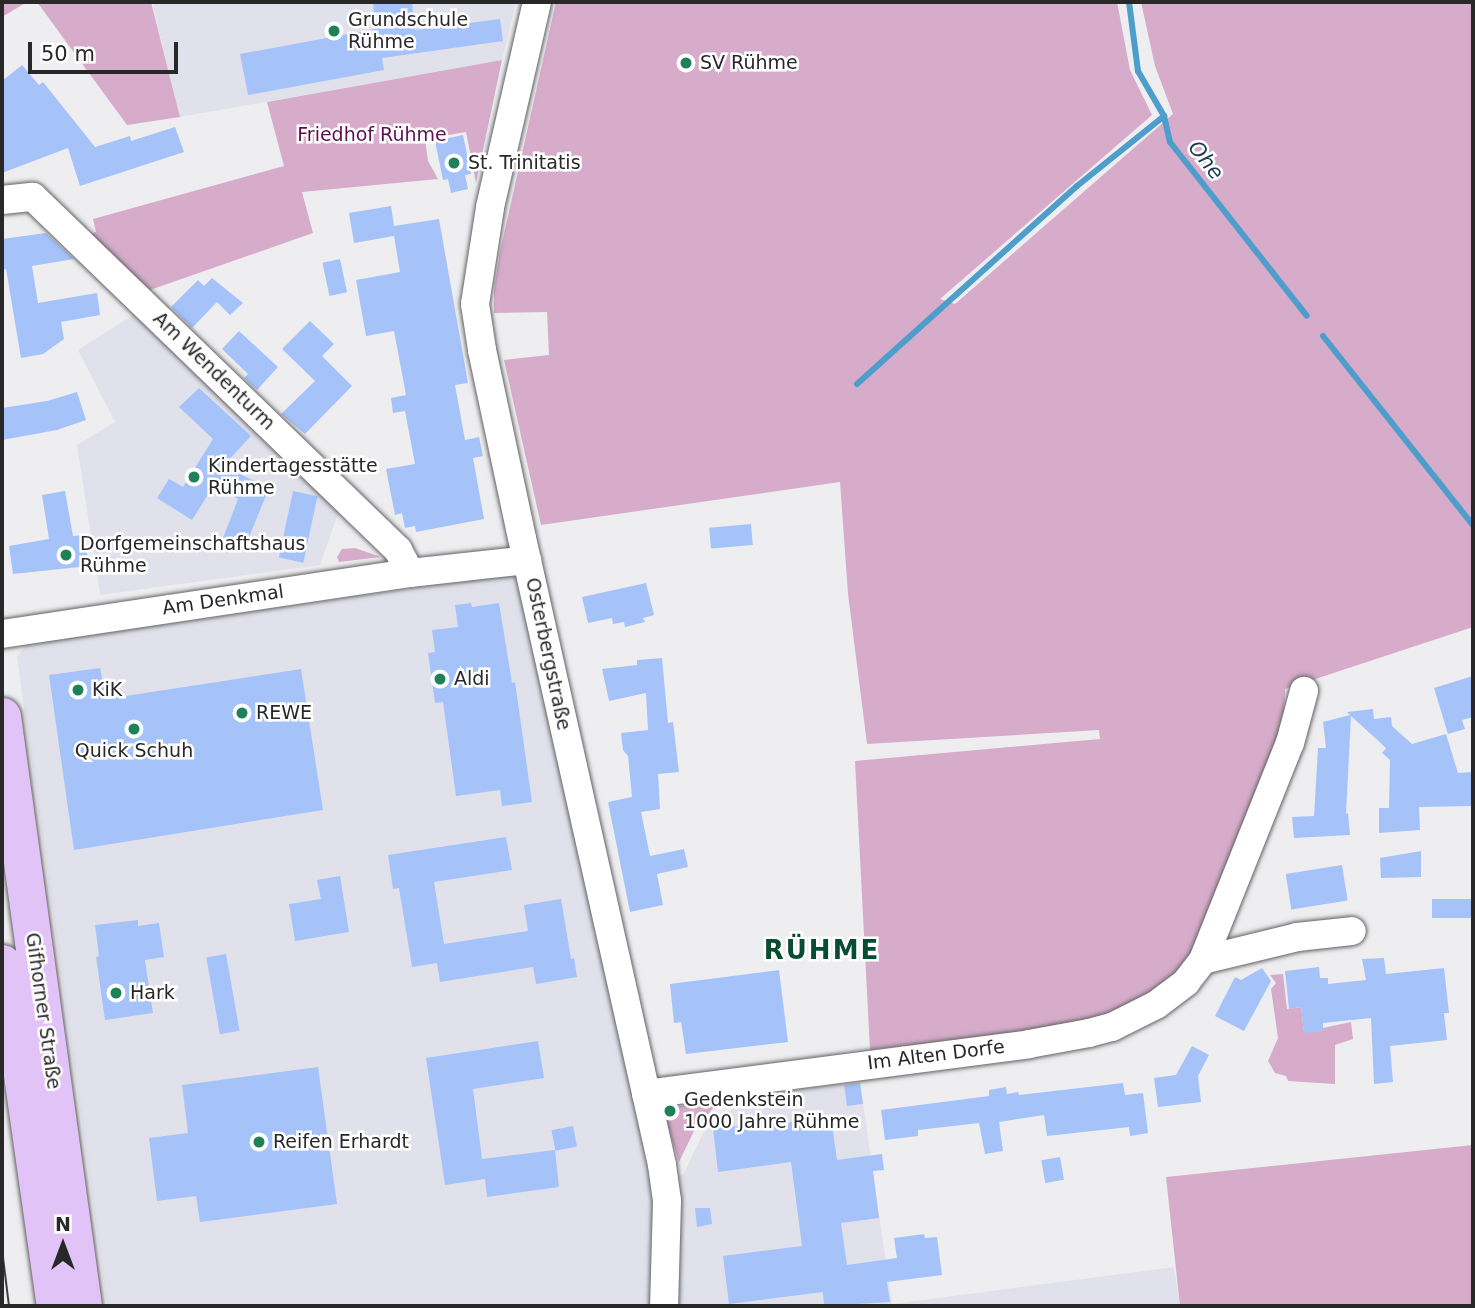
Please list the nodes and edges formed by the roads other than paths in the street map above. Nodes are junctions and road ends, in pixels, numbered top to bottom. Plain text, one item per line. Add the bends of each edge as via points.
1 (537, 2) edge
2 (2, 200) edge
3 (527, 560) junction
4 (410, 573) junction
5 (2, 634) edge
6 (1304, 691) dead end
7 (2, 716) edge
8 (1352, 931) dead end
9 (1203, 960) junction
10 (2, 963) edge
11 (646, 1094) junction
12 (55, 1306) edge
13 (83, 1306) edge
14 (664, 1306) edge

1 - 3 street, Osterbergstraße via 488,219 475,304
2 - 4 street, Am Wendenturm via 33,197 43,206 398,550
3 - 4 street, Am Denkmal
3 - 11 street, Osterbergstraße
4 - 5 street, Am Denkmal
6 - 9 street, Im Alten Dorfe via 1290,743
7 - 13 main road, Gifhorner Straße
8 - 9 street via 1297,937
9 - 11 street, Im Alten Dorfe via 1186,982 1156,1005 1089,1033
10 - 12 main road, Gifhorner Straße via 22,1068
11 - 14 street, Osterbergstraße via 667,1200

